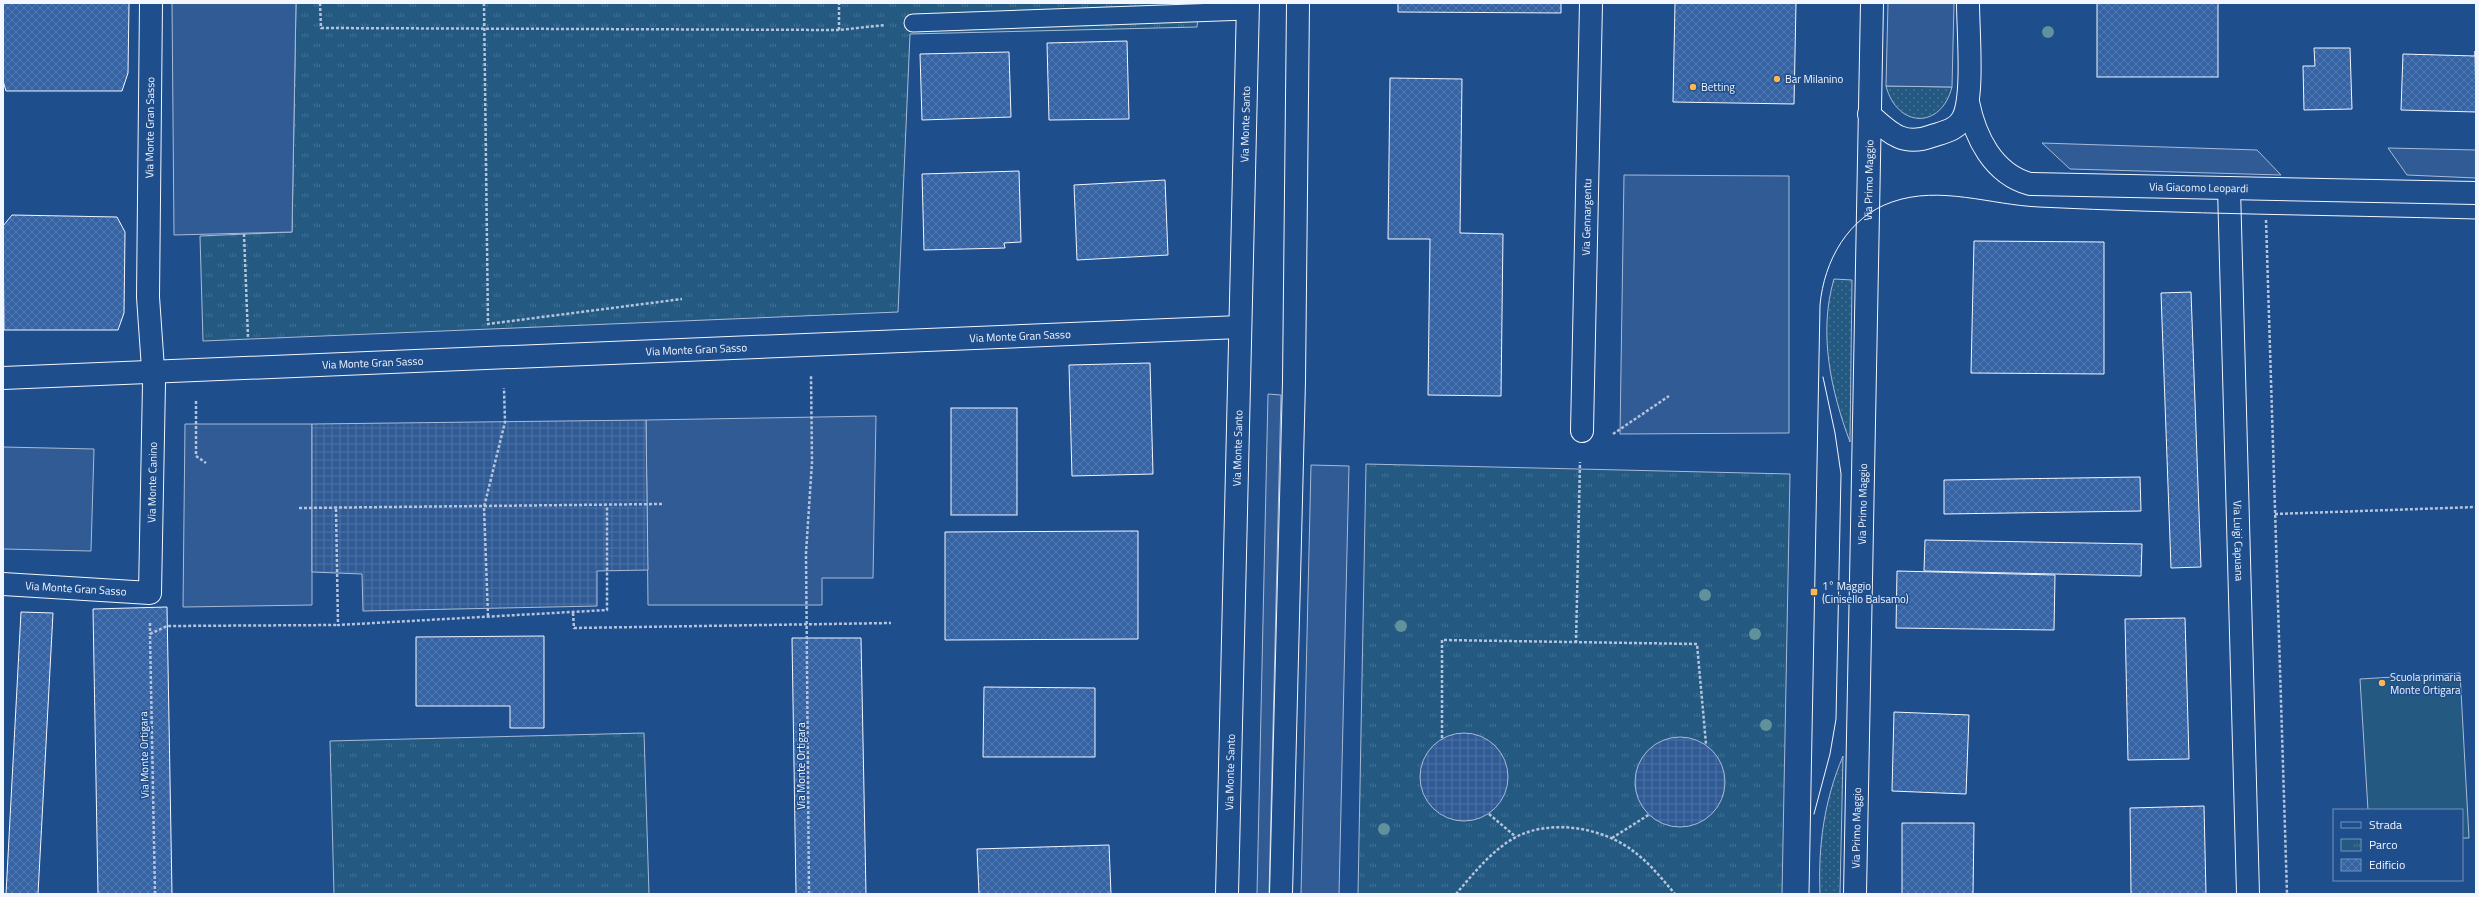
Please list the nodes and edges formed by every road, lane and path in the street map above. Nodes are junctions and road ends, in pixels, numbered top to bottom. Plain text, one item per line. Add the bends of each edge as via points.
1 (151, 3) edge
2 (320, 3) edge
3 (484, 3) edge
4 (839, 3) edge
5 (1298, 3) edge
6 (1591, 3) edge
7 (1872, 3) edge
8 (1968, 3) edge
9 (1247, 7) edge
10 (914, 23) joint
11 (484, 28) junction
12 (839, 30) junction
13 (1968, 102) junction
14 (1869, 114) junction
15 (2229, 188) junction
16 (2476, 193) edge
17 (2266, 220) dead end
18 (244, 234) dead end
19 (682, 299) dead end
20 (1240, 327) junction
21 (250, 366) junction
22 (154, 372) junction
23 (811, 372) dead end
24 (3, 378) edge
25 (504, 383) dead end
26 (1669, 396) dead end
27 (196, 398) dead end
28 (1582, 431) dead end
29 (1612, 435) dead end
30 (1580, 457) dead end
31 (206, 463) dead end
32 (662, 504) dead end
33 (484, 506) junction
34 (606, 506) junction
35 (2476, 507) edge
36 (299, 508) dead end
37 (336, 509) junction
38 (2275, 514) junction
39 (3, 584) edge
40 (150, 592) joint
41 (573, 613) junction
42 (488, 616) junction
43 (891, 623) dead end
44 (338, 625) junction
45 (808, 625) junction
46 (1576, 643) junction
47 (1442, 738) dead end
48 (1706, 744) dead end
49 (1489, 814) dead end
50 (1650, 814) dead end
51 (1516, 837) junction
52 (1612, 838) junction
53 (155, 894) edge
54 (809, 894) edge
55 (1227, 894) edge
56 (1281, 894) edge
57 (1456, 894) edge
58 (1674, 894) edge
59 (1855, 894) edge
60 (2248, 894) edge
61 (2287, 894) edge

1 - 22 street, Via Monte Gran Sasso via 148,297
2 - 11 path via 320,28
3 - 11 path
4 - 12 path
5 - 56 street via 1294,381
6 - 28 street, Via Gennargentu
7 - 14 street, Via Primo Maggio
8 - 13 street, Via Primo Maggio
9 - 10 lane
9 - 20 street, Via Monte Santo
10 - 12 path
11 - 12 path
11 - 19 path via 488,324
13 - 14 street, Via Primo Maggio via 1963,118 1954,128 1918,141 1892,134
13 - 15 street, Via Giacomo Leopardi via 1974,126 1991,158 2019,181 2041,184
14 - 59 street, Via Primo Maggio via 1869,271
15 - 16 street, Via Giacomo Leopardi
15 - 60 street, Via Luigi Capuana
17 - 38 path
18 - 21 path
20 - 21 street, Via Monte Gran Sasso
20 - 55 street, Via Monte Santo
21 - 22 street, Via Monte Gran Sasso
22 - 24 street, Via Monte Gran Sasso
22 - 40 street, Via Monte Canino
23 - 45 path, Via Monte Ortigara via 812,462 806,553
25 - 33 path via 505,422
26 - 29 path
27 - 31 path via 196,456
30 - 46 path
32 - 34 path
33 - 34 path
33 - 37 path
33 - 42 path
34 - 41 path via 607,610
35 - 38 path
36 - 37 path
37 - 44 path
38 - 61 path
39 - 40 street, Via Monte Gran Sasso
41 - 42 path
41 - 45 path via 574,628
42 - 44 path
43 - 45 path
44 - 53 path, Via Monte Ortigara via 168,626 150,634
45 - 54 path, Via Monte Ortigara
46 - 47 path via 1442,640
46 - 48 path via 1697,644
49 - 51 path
50 - 52 path
51 - 52 path via 1558,827 1583,829
51 - 57 path via 1488,859
52 - 58 path via 1636,853

